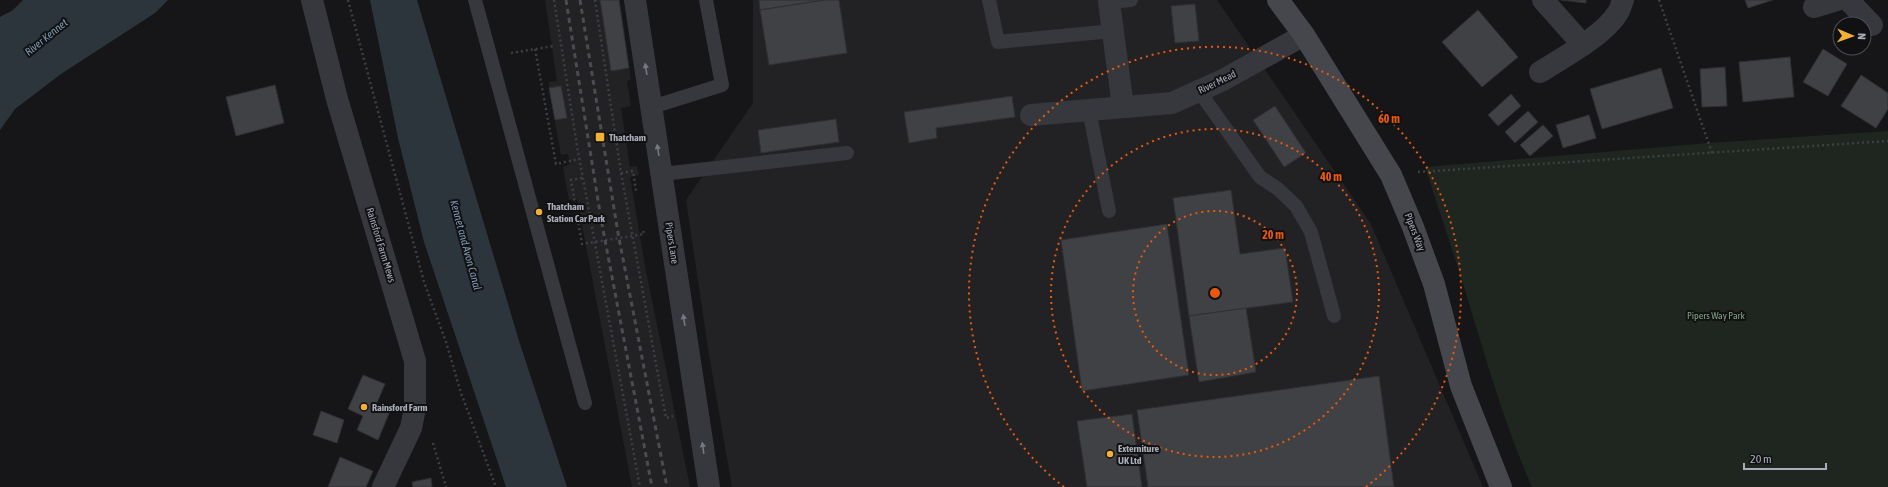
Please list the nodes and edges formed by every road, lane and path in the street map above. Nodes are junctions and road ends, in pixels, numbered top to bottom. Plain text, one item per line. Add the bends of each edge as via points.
1 (312, 0) edge
2 (348, 0) edge
3 (475, 0) edge
4 (554, 0) edge
5 (595, 0) edge
6 (635, 0) edge
7 (706, 0) edge
8 (989, 0) edge
9 (1131, 0) edge
10 (1278, 0) edge
11 (1543, 0) edge
12 (1623, 0) edge
13 (1659, 0) edge
14 (1837, 0) edge
15 (1848, 0) edge
16 (1109, 2) joint
17 (1814, 7) dead end
18 (1863, 16) edge
19 (1113, 31) junction
20 (1304, 35) junction
21 (1583, 45) junction
22 (554, 46) dead end
23 (535, 49) junction
24 (491, 57) junction
25 (1540, 72) dead end
26 (1199, 91) junction
27 (652, 107) junction
28 (1123, 108) junction
29 (1089, 110) junction
30 (1031, 115) dead end
31 (1888, 141) edge
32 (847, 153) dead end
33 (1712, 153) junction
34 (579, 159) junction
35 (633, 171) dead end
36 (1422, 172) dead end
37 (621, 173) junction
38 (662, 174) junction
39 (582, 178) junction
40 (1108, 211) dead end
41 (644, 234) dead end
42 (1334, 316) dead end
43 (585, 403) dead end
44 (676, 416) dead end
45 (383, 487) edge
46 (496, 487) edge
47 (640, 487) edge
48 (709, 487) edge
49 (1501, 487) edge

1 - 45 street, Rainsford Farm Mews via 337,99 415,361 416,408 411,428
2 - 46 path via 424,282
3 - 24 lane
4 - 34 path
5 - 37 path
27 -> 6 street, Pipers Lane
7 - 27 lane via 722,85
8 - 19 lane via 998,42
9 - 16 lane
10 - 20 street, Pipers Way
11 - 21 street
12 - 21 street via 1617,15
13 - 33 path
14 - 17 street
15 - 18 street
16 - 19 street
19 - 28 street
20 - 26 street, River Mead
20 - 49 street, Pipers Way via 1392,175 1434,284 1461,386
21 - 25 street
22 - 23 path
23 - 24 path
23 - 34 path via 556,164
24 - 43 lane
26 - 28 street, River Mead via 1172,104
26 - 42 lane via 1260,177 1296,206 1310,232
38 -> 27 street, Pipers Lane
28 - 29 street, River Mead
29 - 30 street, River Mead
29 - 40 lane
31 - 33 path
32 - 38 lane
33 - 36 path
34 - 39 path
35 - 37 path
37 - 44 path via 666,418
48 -> 38 street, Pipers Lane
39 - 41 path via 571,180 582,244
39 - 47 path

